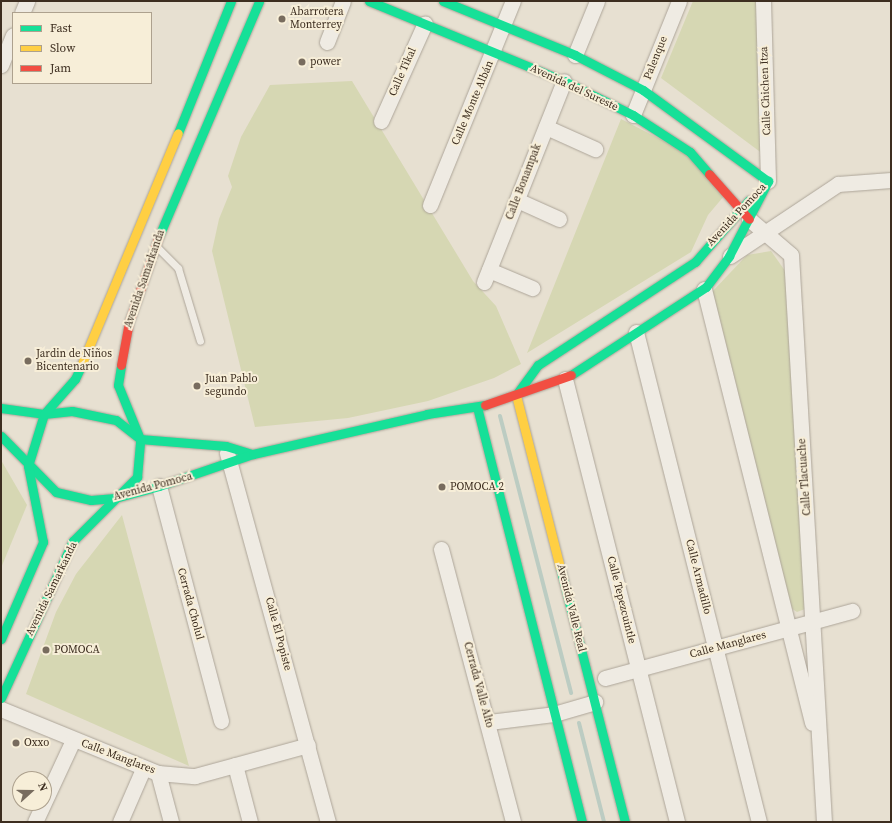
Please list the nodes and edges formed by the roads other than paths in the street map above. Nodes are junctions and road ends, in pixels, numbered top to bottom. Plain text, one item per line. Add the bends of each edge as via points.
1 (27, 1) edge
2 (231, 1) edge
3 (259, 1) edge
4 (343, 1) edge
5 (369, 1) edge
6 (443, 1) edge
7 (513, 1) edge
8 (598, 1) edge
9 (679, 1) edge
10 (763, 1) edge
11 (22, 12) edge
12 (425, 23) junction
13 (504, 24) junction
14 (12, 38) edge
15 (327, 42) dead end
16 (494, 52) junction
17 (575, 56) junction
18 (1, 65) edge
19 (564, 81) junction
20 (643, 90) junction
21 (633, 115) junction
22 (381, 121) dead end
23 (183, 122) junction
24 (546, 127) junction
25 (205, 131) junction
26 (595, 149) dead end
27 (891, 180) edge
28 (768, 181) junction
29 (517, 200) junction
30 (430, 205) dead end
31 (745, 215) junction
32 (559, 219) dead end
33 (766, 232) junction
34 (712, 242) junction
35 (155, 245) junction
36 (729, 256) junction
37 (532, 288) dead end
38 (704, 289) junction
39 (636, 332) junction
40 (200, 340) dead end
41 (565, 379) junction
42 (516, 395) junction
43 (477, 407) junction
44 (1, 408) edge
45 (44, 414) junction
46 (1, 436) edge
47 (140, 439) junction
48 (226, 446) junction
49 (253, 454) junction
50 (230, 464) junction
51 (28, 466) junction
52 (159, 486) junction
53 (115, 498) junction
54 (441, 549) dead end
55 (852, 611) dead end
56 (814, 622) junction
57 (789, 628) junction
58 (1, 639) edge
59 (716, 648) junction
60 (638, 669) junction
61 (605, 678) dead end
62 (1, 698) edge
63 (595, 702) junction
64 (1, 709) edge
65 (554, 714) junction
66 (221, 721) dead end
67 (489, 722) junction
68 (73, 740) junction
69 (308, 745) junction
70 (820, 755) junction
71 (235, 765) junction
72 (142, 769) junction
73 (158, 773) junction
74 (35, 822) edge
75 (120, 822) edge
76 (171, 822) edge
77 (250, 822) edge
78 (328, 822) edge
79 (513, 822) edge
80 (582, 822) edge
81 (625, 822) edge
82 (677, 822) edge
83 (759, 822) edge
84 (824, 822) edge

1 - 11 street
2 - 23 street, Avenida Samarkanda
3 - 25 street, Avenida Samarkanda
4 - 15 street
5 - 12 street, Avenida del Sureste
6 - 13 street
7 - 13 street, Calle Monte Albán
8 - 17 street
9 - 20 street, Palenque
10 - 28 street, Calle Chichen Itza
12 - 16 street, Avenida del Sureste
12 - 22 street, Calle Tikal
13 - 16 street, Calle Monte Albán
13 - 17 street
14 - 18 street
16 - 19 street, Avenida del Sureste
16 - 30 street, Calle Monte Albán
17 - 20 street
19 - 21 street, Avenida del Sureste
19 - 24 street, Calle Bonampak
20 - 21 street, Palenque
20 - 28 street
21 - 31 street, Avenida del Sureste via 690,152
23 - 25 street
23 - 45 street, Avenida Samarkanda via 103,321 75,379
24 - 26 street
24 - 29 street, Calle Bonampak
25 - 35 street, Avenida Samarkanda
27 - 33 street via 838,184
28 - 31 street, Avenida Pomoca
29 - 32 street
29 - 37 street, Calle Bonampak via 487,276
31 - 33 street, Calle Tlacuache
31 - 34 street, Avenida Pomoca
31 - 36 street, Avenida Pomoca
33 - 36 street
33 - 56 street, Calle Tlacuache via 791,255
34 - 36 street
34 - 42 street, Avenida Pomoca via 695,262 534,368
35 - 40 lane via 178,268
35 - 47 street, Avenida Samarkanda via 129,322 118,385
36 - 38 street, Avenida Pomoca
38 - 39 street, Avenida Pomoca
38 - 57 street, Calle Tlacuache
39 - 41 street, Avenida Pomoca
39 - 59 street, Calle Armadillo
41 - 42 street, Avenida Pomoca
41 - 60 street, Calle Tepezcuintle
42 - 43 street, Avenida Pomoca
42 - 63 street, Avenida Valle Real
43 - 49 street, Avenida Pomoca via 427,414
43 - 65 street
44 - 45 street
45 - 47 street via 72,411 116,420
45 - 51 street, Avenida Samarkanda
46 - 51 street, Avenida Pomoca
47 - 48 street, Avenida Pomoca
47 - 53 street, Avenida Samarkanda via 137,477
48 - 49 street, Avenida Pomoca
48 - 50 street, Calle El Popiste
49 - 50 street, Avenida Pomoca
50 - 52 street, Avenida Pomoca
50 - 69 street, Calle El Popiste
51 - 53 street, Avenida Pomoca via 56,492 92,500
51 - 58 street, Avenida Samarkanda via 43,542
52 - 53 street, Avenida Pomoca
52 - 66 street, Cerrada Cholul
53 - 62 street, Avenida Samarkanda via 73,541
54 - 67 street, Cerrada Valle Alto
55 - 56 street, Calle Manglares
56 - 57 street, Calle Manglares
56 - 70 street, Calle Tlacuache
57 - 59 street, Calle Manglares
57 - 70 street, Calle Tlacuache
59 - 60 street, Calle Manglares
59 - 83 street, Calle Armadillo
60 - 61 street, Calle Manglares
60 - 82 street, Calle Tepezcuintle
63 - 65 street
63 - 81 street, Avenida Valle Real
64 - 68 street, Calle Manglares
65 - 67 street
65 - 80 street
67 - 79 street, Cerrada Valle Alto
68 - 72 street, Calle Manglares
68 - 74 street
69 - 71 street, Calle Manglares
69 - 78 street, Calle El Popiste
70 - 84 street, Calle Tlacuache
71 - 73 street, Calle Manglares via 195,776
71 - 77 street
72 - 73 street, Calle Manglares
72 - 75 street
73 - 76 street

